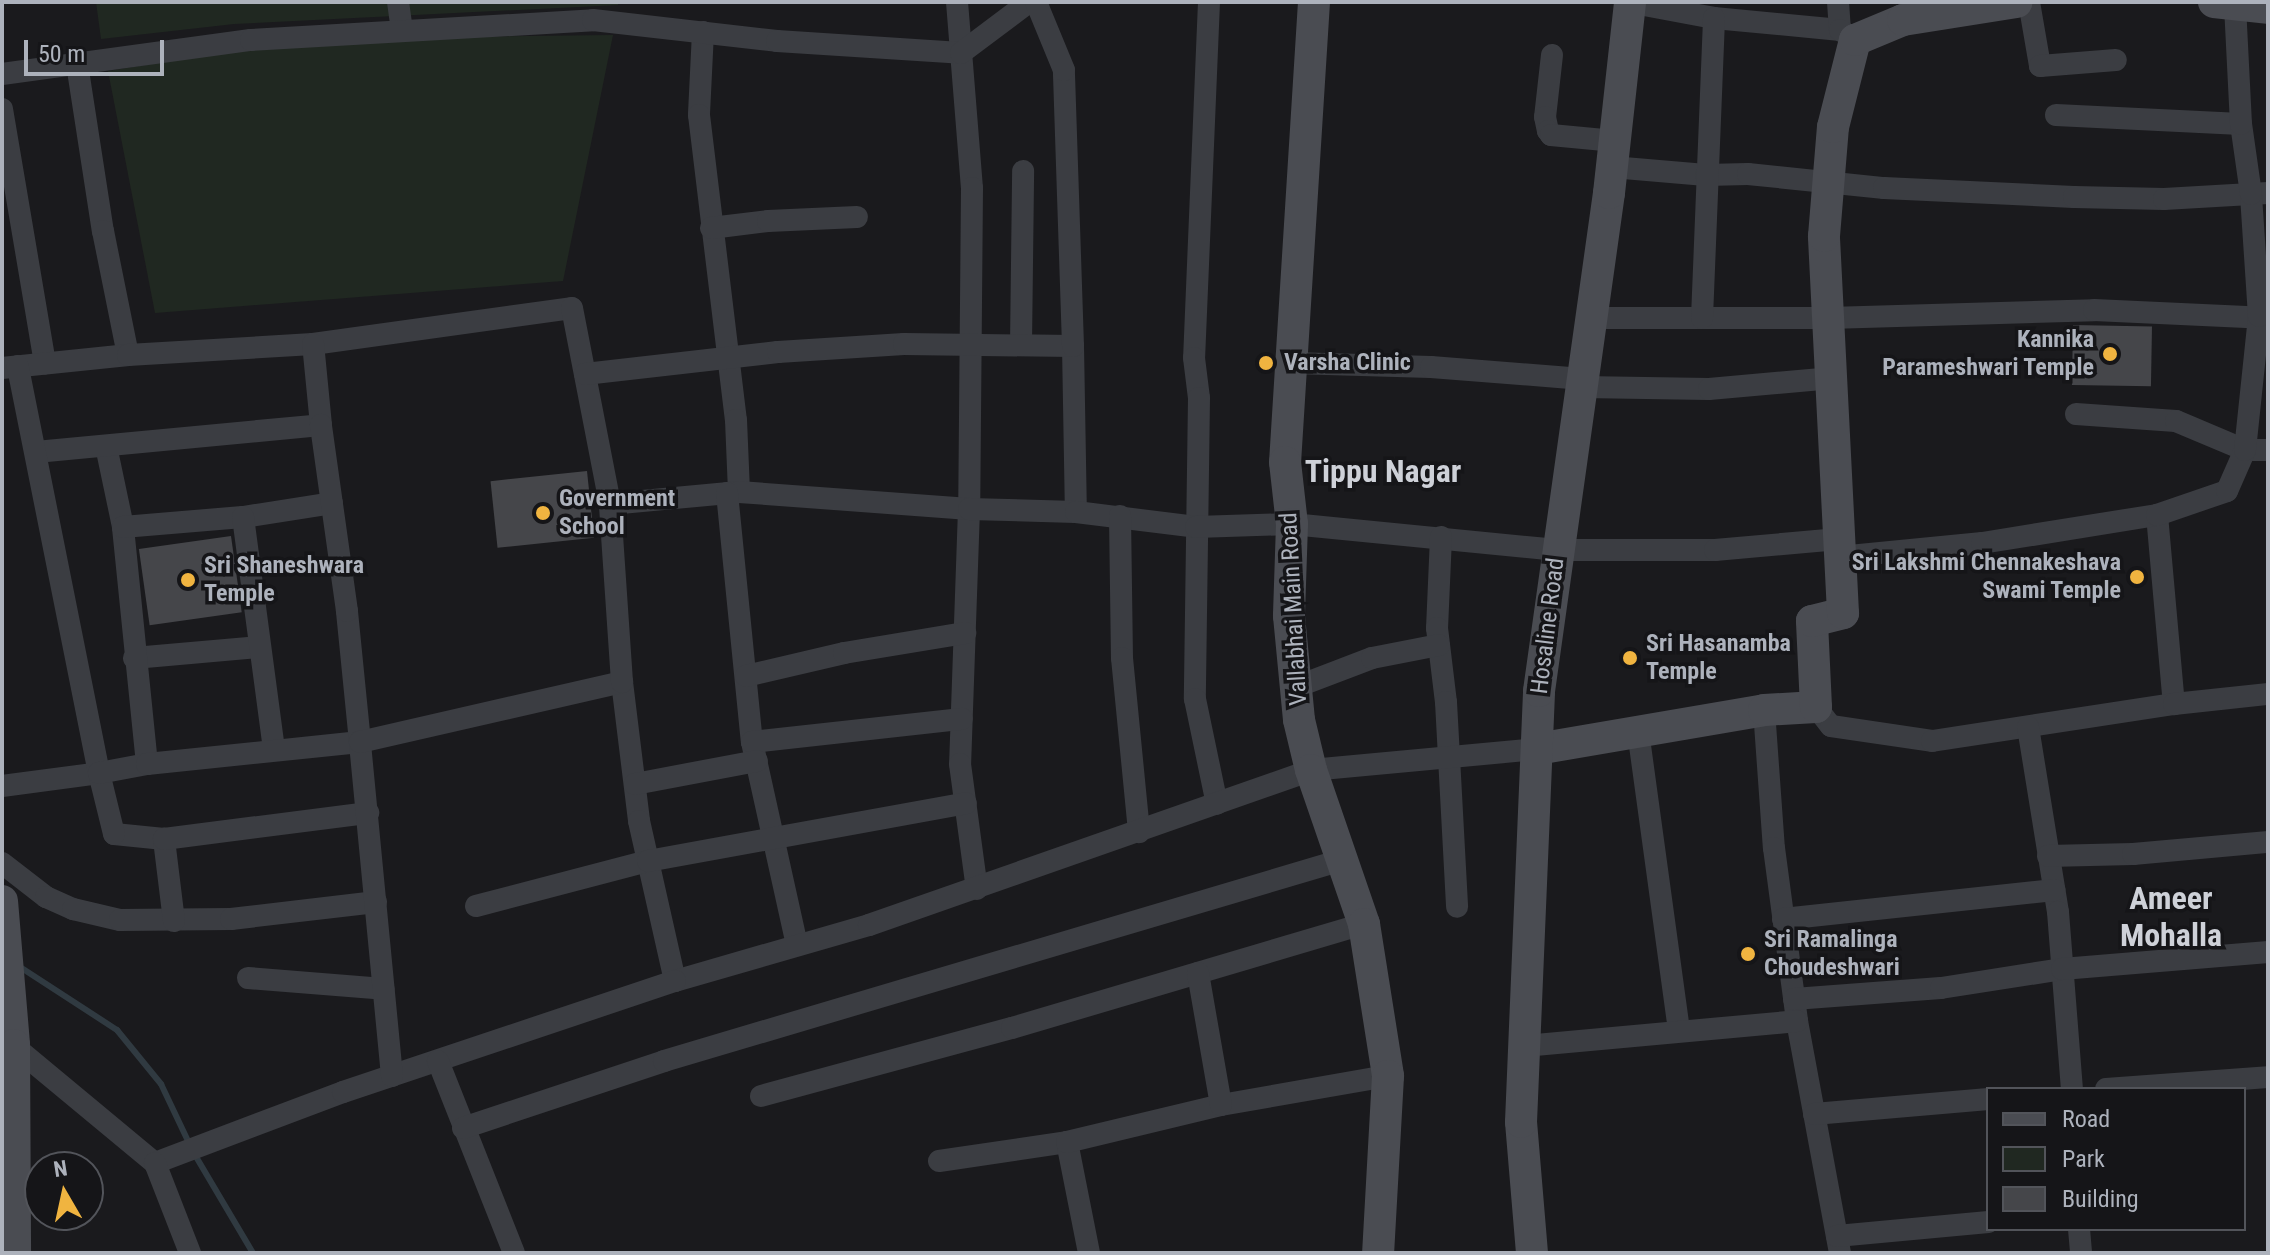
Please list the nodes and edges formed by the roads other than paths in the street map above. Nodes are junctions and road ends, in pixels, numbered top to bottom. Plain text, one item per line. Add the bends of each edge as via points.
1 (398, 2) edge
2 (945, 2) edge
3 (1029, 2) edge
4 (1036, 2) edge
5 (1209, 2) edge
6 (1314, 2) edge
7 (1629, 2) edge
8 (1838, 2) edge
9 (2017, 2) edge
10 (2029, 2) edge
11 (2224, 4) edge
12 (2268, 8) edge
13 (957, 12) edge
14 (1714, 18) junction
15 (402, 31) junction
16 (703, 32) junction
17 (1848, 35) junction
18 (961, 53) junction
19 (1552, 55) dead end
20 (2116, 60) dead end
21 (77, 64) junction
22 (2, 74) edge
23 (2, 109) edge
24 (2056, 115) dead end
25 (2241, 124) junction
26 (1614, 154) junction
27 (1023, 171) dead end
28 (1706, 175) junction
29 (1829, 181) junction
30 (2260, 194) edge
31 (857, 217) dead end
32 (711, 228) junction
33 (2264, 317) edge
34 (1592, 318) junction
35 (1702, 318) junction
36 (1829, 318) junction
37 (313, 344) junction
38 (970, 345) junction
39 (1021, 345) junction
40 (1073, 346) junction
41 (128, 355) junction
42 (728, 358) junction
43 (45, 363) junction
44 (1292, 363) junction
45 (10, 367) edge
46 (585, 374) junction
47 (1833, 378) junction
48 (1582, 383) junction
49 (2076, 414) dead end
50 (321, 425) junction
51 (106, 446) junction
52 (2245, 450) junction
53 (2268, 450) edge
54 (36, 452) junction
55 (733, 493) junction
56 (332, 503) junction
57 (610, 504) junction
58 (969, 509) junction
59 (1076, 512) junction
60 (2157, 515) junction
61 (1120, 516) junction
62 (243, 517) junction
63 (1292, 524) junction
64 (123, 527) junction
65 (1196, 527) junction
66 (1441, 537) junction
67 (1839, 548) junction
68 (1558, 550) junction
69 (965, 633) junction
70 (1439, 645) junction
71 (259, 647) junction
72 (134, 658) junction
73 (746, 676) junction
74 (622, 682) junction
75 (1296, 687) junction
76 (2268, 694) edge
77 (2174, 704) junction
78 (1816, 707) junction
79 (1764, 710) junction
80 (962, 719) junction
81 (2028, 727) junction
82 (1638, 731) junction
83 (360, 742) junction
84 (1537, 749) junction
85 (274, 750) junction
86 (755, 751) junction
87 (1449, 758) junction
88 (147, 764) junction
89 (1311, 770) junction
90 (99, 773) junction
91 (635, 784) junction
92 (2, 786) edge
93 (966, 803) junction
94 (1217, 804) junction
95 (368, 813) junction
96 (1139, 832) junction
97 (773, 836) junction
98 (164, 839) junction
99 (2268, 842) edge
100 (2048, 856) junction
101 (1345, 859) junction
102 (648, 861) junction
103 (2, 863) edge
104 (977, 889) junction
105 (2054, 890) junction
106 (2, 901) edge
107 (376, 902) junction
108 (476, 906) dead end
109 (1457, 907) dead end
110 (1783, 919) junction
111 (174, 921) junction
112 (1364, 924) junction
113 (797, 945) junction
114 (2268, 952) edge
115 (2062, 969) junction
116 (1198, 973) junction
117 (248, 978) dead end
118 (675, 981) junction
119 (384, 989) junction
120 (1796, 1010) junction
121 (1679, 1030) junction
122 (8, 1041) edge
123 (1524, 1046) junction
124 (438, 1061) junction
125 (392, 1076) junction
126 (1388, 1076) junction
127 (2268, 1077) edge
128 (2072, 1087) edge
129 (2133, 1087) edge
130 (761, 1096) dead end
131 (1986, 1099) edge
132 (1221, 1105) junction
133 (1814, 1114) junction
134 (463, 1128) junction
135 (1067, 1142) junction
136 (939, 1161) dead end
137 (155, 1163) junction
138 (7, 1222) edge
139 (1986, 1222) edge
140 (2079, 1231) edge
141 (1838, 1244) edge
142 (15, 1253) edge
143 (190, 1253) edge
144 (514, 1253) edge
145 (1089, 1253) edge
146 (1378, 1253) edge
147 (1532, 1253) edge
148 (2081, 1253) edge

1 - 15 street
2 - 13 street
3 - 18 street
4 - 40 street via 1064,70
5 - 65 street via 1194,358 1199,398
6 - 44 street, Vallabhai Main Road
7 - 14 street
7 - 26 street, Hosaline Road
8 - 17 street
9 - 17 street via 1903,20
10 - 20 street via 2040,66
11 - 12 street
11 - 25 street
13 - 18 street
14 - 17 street
14 - 28 street
15 - 16 street via 593,20
15 - 21 street via 251,40
16 - 18 street
16 - 32 street via 699,115
17 - 29 street
18 - 38 street via 972,188
19 - 26 street via 1548,131
21 - 22 street
21 - 41 street
23 - 43 street
24 - 25 street
25 - 30 street
26 - 28 street
26 - 34 street, Hosaline Road
27 - 39 street
28 - 29 street
28 - 35 street
29 - 30 street via 2074,197
29 - 36 street via 1824,236
30 - 33 street
31 - 32 street
32 - 42 street
33 - 36 street via 2094,310
33 - 52 street
34 - 35 street
34 - 48 street, Hosaline Road
35 - 36 street
36 - 47 street
37 - 41 street
37 - 46 street via 572,308
37 - 50 street
38 - 39 street
38 - 42 street via 904,344
38 - 58 street
39 - 40 street
40 - 59 street
41 - 43 street
42 - 46 street
42 - 55 street via 736,420
43 - 45 street
44 - 48 street via 1431,367
44 - 63 street, Vallabhai Main Road via 1285,462
45 - 54 street
46 - 57 street
47 - 48 street via 1709,389
47 - 67 street
48 - 68 street, Hosaline Road
49 - 52 street via 2176,421
50 - 51 street
50 - 56 street
51 - 54 street
51 - 64 street
52 - 53 street
52 - 60 street via 2227,491
54 - 90 street
55 - 57 street
55 - 58 street
55 - 73 street
56 - 62 street
56 - 83 street
57 - 74 street
58 - 59 street
58 - 69 street
59 - 61 street
60 - 67 street via 1982,543
60 - 77 street
61 - 65 street
61 - 96 street via 1122,658
62 - 64 street
62 - 71 street
63 - 65 street
63 - 66 street
63 - 75 street, Vallabhai Main Road via 1289,616
64 - 72 street
65 - 94 street via 1195,699
66 - 68 street
66 - 70 street
67 - 68 street
67 - 78 street via 1843,613 1812,621
68 - 84 street, Hosaline Road via 1539,691
69 - 73 street
69 - 80 street
70 - 75 street via 1372,658
70 - 87 street
71 - 72 street
71 - 85 street
72 - 88 street
73 - 86 street
74 - 83 street
74 - 91 street
75 - 89 street, Vallabhai Main Road
76 - 77 street
77 - 81 street
78 - 79 street
78 - 81 street via 1831,726 1932,741
79 - 82 street
79 - 110 street
80 - 86 street
80 - 93 street via 960,764
81 - 100 street
82 - 84 street
82 - 121 street
83 - 85 street
83 - 95 street
84 - 87 street
84 - 123 street, Hosaline Road
85 - 88 street
86 - 91 street
86 - 97 street
87 - 89 street
87 - 109 street
88 - 90 street
89 - 94 street
89 - 101 street, Vallabhai Main Road
90 - 92 street
90 - 98 street via 114,834
91 - 102 street
93 - 97 street
93 - 104 street
94 - 96 street
95 - 98 street
95 - 107 street
96 - 104 street
97 - 102 street
97 - 113 street
98 - 111 street
99 - 100 street
100 - 105 street
101 - 112 street, Vallabhai Main Road
101 - 134 street via 679,1056
102 - 108 street
102 - 118 street
103 - 111 street via 46,897 73,909 120,920
104 - 113 street
105 - 110 street
105 - 115 street
106 - 122 street via 12,990
107 - 111 street
107 - 119 street
110 - 120 street
112 - 116 street
112 - 126 street, Vallabhai Main Road
113 - 118 street
114 - 115 street
115 - 120 street
115 - 128 street
116 - 130 street
116 - 132 street
117 - 119 street
118 - 124 street
119 - 125 street
120 - 121 street
120 - 133 street
121 - 123 street
122 - 137 street
122 - 138 street
123 - 147 street, Hosaline Road via 1521,1122
124 - 125 street
124 - 134 street
125 - 137 street
126 - 132 street
126 - 146 street, Vallabhai Main Road
127 - 129 street
131 - 133 street
132 - 135 street
133 - 141 street
134 - 144 street
135 - 136 street
135 - 145 street
137 - 143 street
138 - 142 street
139 - 141 street
140 - 148 street

